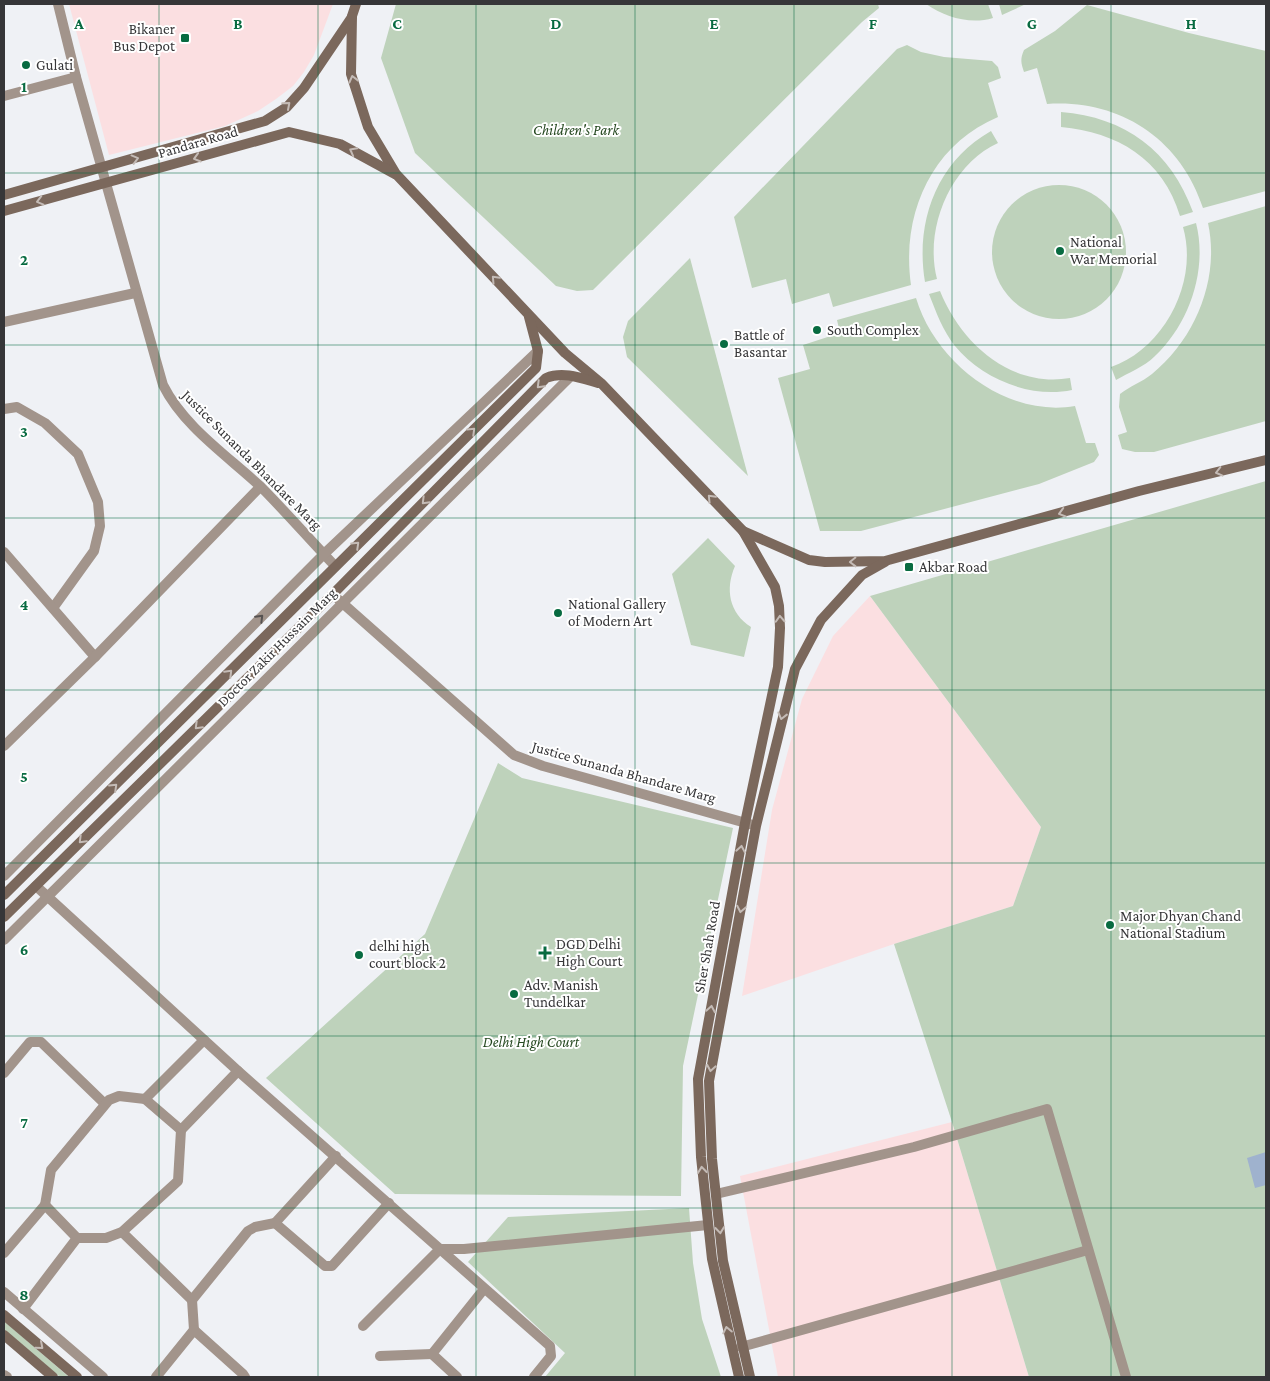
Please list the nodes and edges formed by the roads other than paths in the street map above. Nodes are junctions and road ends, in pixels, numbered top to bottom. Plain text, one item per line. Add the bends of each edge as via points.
1 (58, 4) edge
2 (356, 4) edge
3 (352, 16) junction
4 (76, 78) junction
5 (4, 96) edge
6 (102, 168) junction
7 (396, 174) junction
8 (107, 183) junction
9 (4, 195) edge
10 (4, 211) edge
11 (135, 293) junction
12 (528, 315) junction
13 (4, 322) edge
14 (538, 351) junction
15 (571, 376) junction
16 (601, 384) junction
17 (4, 409) edge
18 (1266, 460) edge
19 (260, 487) junction
20 (743, 531) junction
21 (4, 552) edge
22 (324, 554) junction
23 (886, 561) junction
24 (335, 566) junction
25 (333, 594) junction
26 (342, 603) junction
27 (53, 608) junction
28 (96, 657) junction
29 (4, 746) edge
30 (745, 823) junction
31 (756, 826) junction
32 (4, 876) edge
33 (36, 886) junction
34 (4, 895) edge
35 (47, 897) junction
36 (4, 917) edge
37 (4, 940) edge
38 (204, 1040) junction
39 (238, 1071) junction
40 (4, 1073) edge
41 (145, 1099) junction
42 (105, 1104) junction
43 (181, 1130) junction
44 (336, 1156) junction
45 (716, 1194) junction
46 (389, 1203) junction
47 (45, 1205) junction
48 (275, 1223) junction
49 (708, 1225) junction
50 (122, 1232) junction
51 (77, 1238) junction
52 (440, 1249) junction
53 (1088, 1250) junction
54 (4, 1253) edge
55 (484, 1289) junction
56 (4, 1292) edge
57 (192, 1300) junction
58 (23, 1309) junction
59 (4, 1315) edge
60 (363, 1326) dead end
61 (194, 1330) junction
62 (4, 1335) edge
63 (741, 1347) junction
64 (432, 1354) junction
65 (380, 1356) dead end
66 (4, 1375) edge
67 (7, 1377) edge
68 (53, 1377) edge
69 (77, 1377) edge
70 (103, 1377) edge
71 (156, 1377) edge
72 (244, 1377) edge
73 (457, 1377) edge
74 (534, 1377) edge
75 (739, 1377) edge
76 (750, 1377) edge
77 (1126, 1377) edge

1 - 4 street, Justice Sunanda Bhandare Marg
2 - 3 main road
6 -> 3 main road, Pandara Road via 265,121 287,107 304,88
7 -> 3 main road via 368,127 351,74
4 - 5 street
4 - 6 street, Justice Sunanda Bhandare Marg
6 - 8 street, Justice Sunanda Bhandare Marg
6 - 9 main road, Pandara Road
7 -> 8 main road, Pandara Road via 340,144 289,132
12 -> 7 main road
8 -> 10 main road, Pandara Road
8 - 11 street, Justice Sunanda Bhandare Marg
11 - 13 street
11 - 19 street, Justice Sunanda Bhandare Marg via 170,400
12 - 14 main road
12 - 16 main road
14 - 22 street
24 -> 14 main road, Doctor Zakir Hussain Marg via 536,368
15 - 16 main road, Doctor Zakir Hussain Marg
15 -> 25 main road, Doctor Zakir Hussain Marg via 555,374 546,378
15 - 26 street, Doctor Zakir Hussain Marg
20 -> 16 main road
17 - 27 street via 17,407 44,423 78,454 98,502 100,526 94,551
18 -> 23 main road via 1131,493
19 - 22 street, Justice Sunanda Bhandare Marg
19 - 28 street
23 -> 20 main road via 809,560
30 -> 20 main road, Sher Shah Road via 778,667 780,606 775,587
21 - 27 street
22 - 24 street, Justice Sunanda Bhandare Marg
32 -> 22 street
23 -> 31 main road, Sher Shah Road via 862,574 821,620 795,669
34 -> 24 main road, Doctor Zakir Hussain Marg
25 - 26 street, Justice Sunanda Bhandare Marg
25 -> 33 main road, Doctor Zakir Hussain Marg
26 - 30 street, Justice Sunanda Bhandare Marg via 514,755
26 - 35 street, Doctor Zakir Hussain Marg
27 - 28 street
28 - 29 street
30 - 31 street, Justice Sunanda Bhandare Marg
49 -> 30 main road, Sher Shah Road via 698,1079
31 -> 45 main road, Sher Shah Road via 709,1081
33 - 35 street
33 - 36 main road, Doctor Zakir Hussain Marg
35 - 37 street, Doctor Zakir Hussain Marg
35 - 38 street
38 - 39 street
38 - 41 street
39 - 43 street
39 - 44 street
40 - 42 street via 30,1042 41,1042
41 - 42 street via 119,1096
41 - 43 street
42 - 47 street via 51,1170
43 - 50 street via 178,1182
44 - 46 street
44 - 48 street
45 - 53 street via 914,1147 1047,1109
45 -> 63 main road, Sher Shah Road via 723,1260
46 - 48 street via 328,1267
46 - 52 street
47 - 51 street
47 - 54 street
48 - 57 street via 248,1231
49 - 52 street
75 -> 49 main road, Sher Shah Road via 712,1259
50 - 51 street via 106,1238
50 - 57 street
51 - 58 street
52 - 55 street
52 - 60 street
53 - 63 street
53 - 77 street
55 - 64 street
55 - 74 street via 552,1349 551,1356
56 - 58 street
57 - 61 street
58 - 70 street
59 -> 69 main road
61 - 71 street
61 - 72 street
62 - 68 main road
63 - 76 main road, Sher Shah Road
64 - 65 street
64 - 73 street
66 - 67 street

